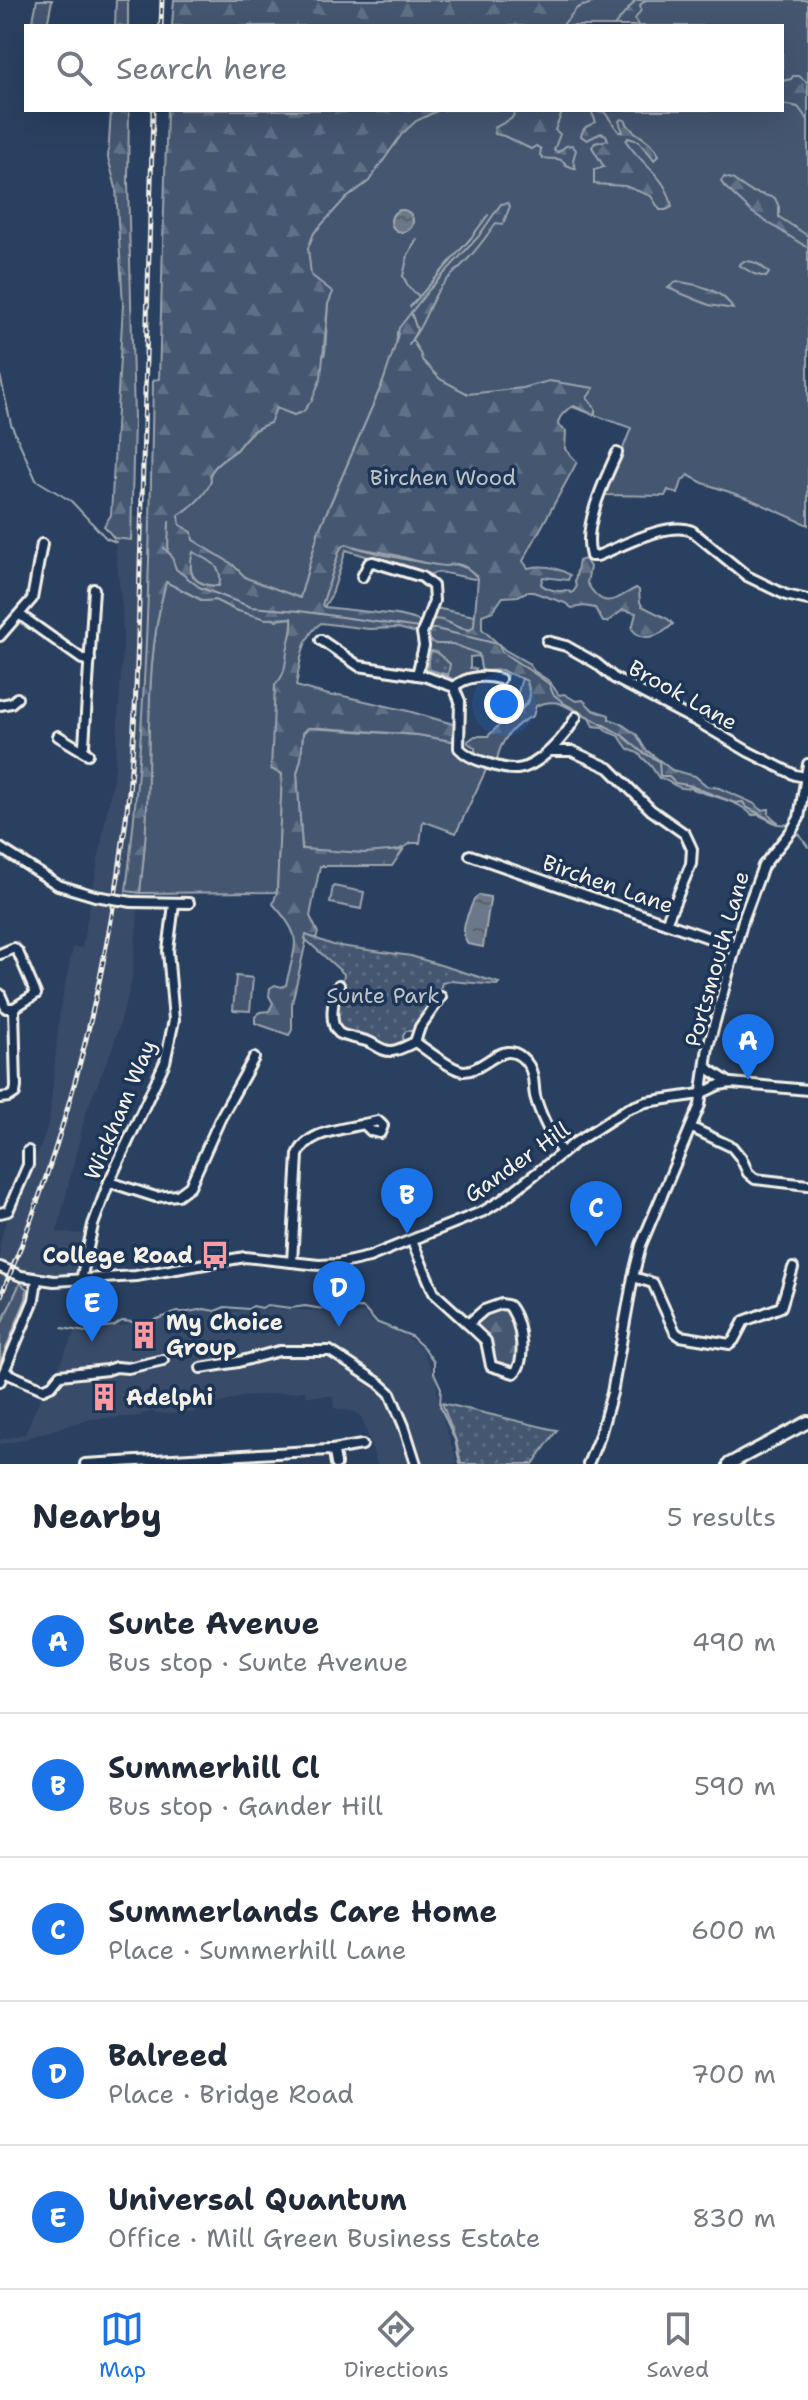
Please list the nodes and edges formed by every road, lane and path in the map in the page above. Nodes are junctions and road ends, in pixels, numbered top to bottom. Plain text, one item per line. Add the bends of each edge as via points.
1 (617, 453) dead end
2 (42, 544) dead end
3 (362, 577) dead end
4 (94, 589) dead end
5 (808, 600) edge
6 (20, 615) junction
7 (0, 636) edge
8 (321, 640) dead end
9 (547, 641) dead end
10 (342, 656) junction
11 (90, 660) junction
12 (336, 664) dead end
13 (417, 675) junction
14 (500, 679) dead end
15 (454, 687) junction
16 (17, 698) dead end
17 (0, 705) edge
18 (576, 717) dead end
19 (58, 736) dead end
20 (563, 736) junction
21 (568, 750) junction
22 (550, 751) junction
23 (808, 764) edge
24 (805, 777) junction
25 (803, 819) edge
26 (0, 848) edge
27 (470, 855) dead end
28 (189, 903) dead end
29 (174, 904) junction
30 (666, 923) junction
31 (735, 947) junction
32 (0, 954) edge
33 (339, 985) dead end
34 (0, 994) edge
35 (441, 997) dead end
36 (10, 1008) junction
37 (415, 1042) junction
38 (254, 1058) dead end
39 (705, 1064) junction
40 (731, 1083) junction
41 (808, 1090) edge
42 (700, 1094) junction
43 (0, 1098) edge
44 (364, 1124) dead end
45 (692, 1128) junction
46 (28, 1151) dead end
47 (562, 1153) junction
48 (109, 1182) junction
49 (808, 1185) edge
50 (0, 1213) edge
51 (412, 1241) junction
52 (292, 1262) junction
53 (0, 1267) edge
54 (793, 1268) dead end
55 (633, 1277) junction
56 (37, 1279) junction
57 (81, 1280) junction
58 (468, 1324) junction
59 (163, 1360) dead end
60 (201, 1368) dead end
61 (2, 1377) edge
62 (808, 1422) edge
63 (362, 1445) dead end
64 (332, 1450) junction
65 (85, 1464) edge
66 (336, 1464) edge
67 (416, 1464) edge
68 (588, 1464) edge
69 (729, 1464) edge

1 - 5 street via 597,499 591,556 681,527 747,576
2 - 6 street via 34,594
3 - 13 street via 373,562 430,582 434,601 423,629
4 - 11 street
6 - 7 street
6 - 11 street
8 - 10 street
9 - 24 street, Brook Lane via 574,650 614,678
10 - 12 street
10 - 13 street via 367,669
11 - 19 street via 85,752
13 - 15 street
14 - 15 street via 466,679
15 - 22 street via 460,701 459,748 466,755 515,770
16 - 17 street
18 - 20 street
20 - 21 street
20 - 22 street
21 - 22 street
21 - 30 street via 614,772 690,842 691,864
23 - 24 street, Portsmouth Lane
24 - 25 street, Portsmouth Lane
25 - 31 street, Portsmouth Lane via 763,866
26 - 29 street, bridge via 58,885 95,896
27 - 30 street, Birchen Lane
28 - 29 street
29 - 48 street, Wickham Way via 168,951 174,1020 165,1062
30 - 31 street, Birchen Lane
31 - 39 street, Portsmouth Lane
32 - 36 street via 14,948 36,994
33 - 37 street via 333,1018 341,1035 387,1051
34 - 36 street
35 - 37 street
36 - 43 street via 15,1093
37 - 47 street via 463,1071 503,1052 524,1060 537,1103
38 - 48 street via 190,1186 178,1195 156,1197
39 - 40 street
39 - 42 street, Portsmouth Lane
40 - 41 street
40 - 42 street, Gander Hill
42 - 45 street, Portsmouth Lane
42 - 47 street, Gander Hill via 636,1104
44 - 52 street via 310,1139 300,1150
45 - 49 street via 732,1147 755,1179
45 - 55 street, Portsmouth Lane via 641,1245
46 - 50 street via 28,1165 8,1211
47 - 51 street, Gander Hill via 484,1211
48 - 57 street, Wickham Way
51 - 52 street, Gander Hill via 353,1262
51 - 58 street via 434,1293
52 - 57 street via 245,1257
53 - 56 street
54 - 55 street via 781,1307 744,1321 727,1344 680,1336 653,1283
55 - 68 street, Portsmouth Lane via 612,1393
56 - 57 street
56 - 61 street via 34,1300
58 - 58 street via 486,1341 491,1366 517,1372 522,1351 509,1306 489,1308
59 - 61 street via 60,1375 43,1389
60 - 67 street via 279,1351 330,1351 390,1393
62 - 69 main road
63 - 64 street
64 - 65 street
64 - 66 street

